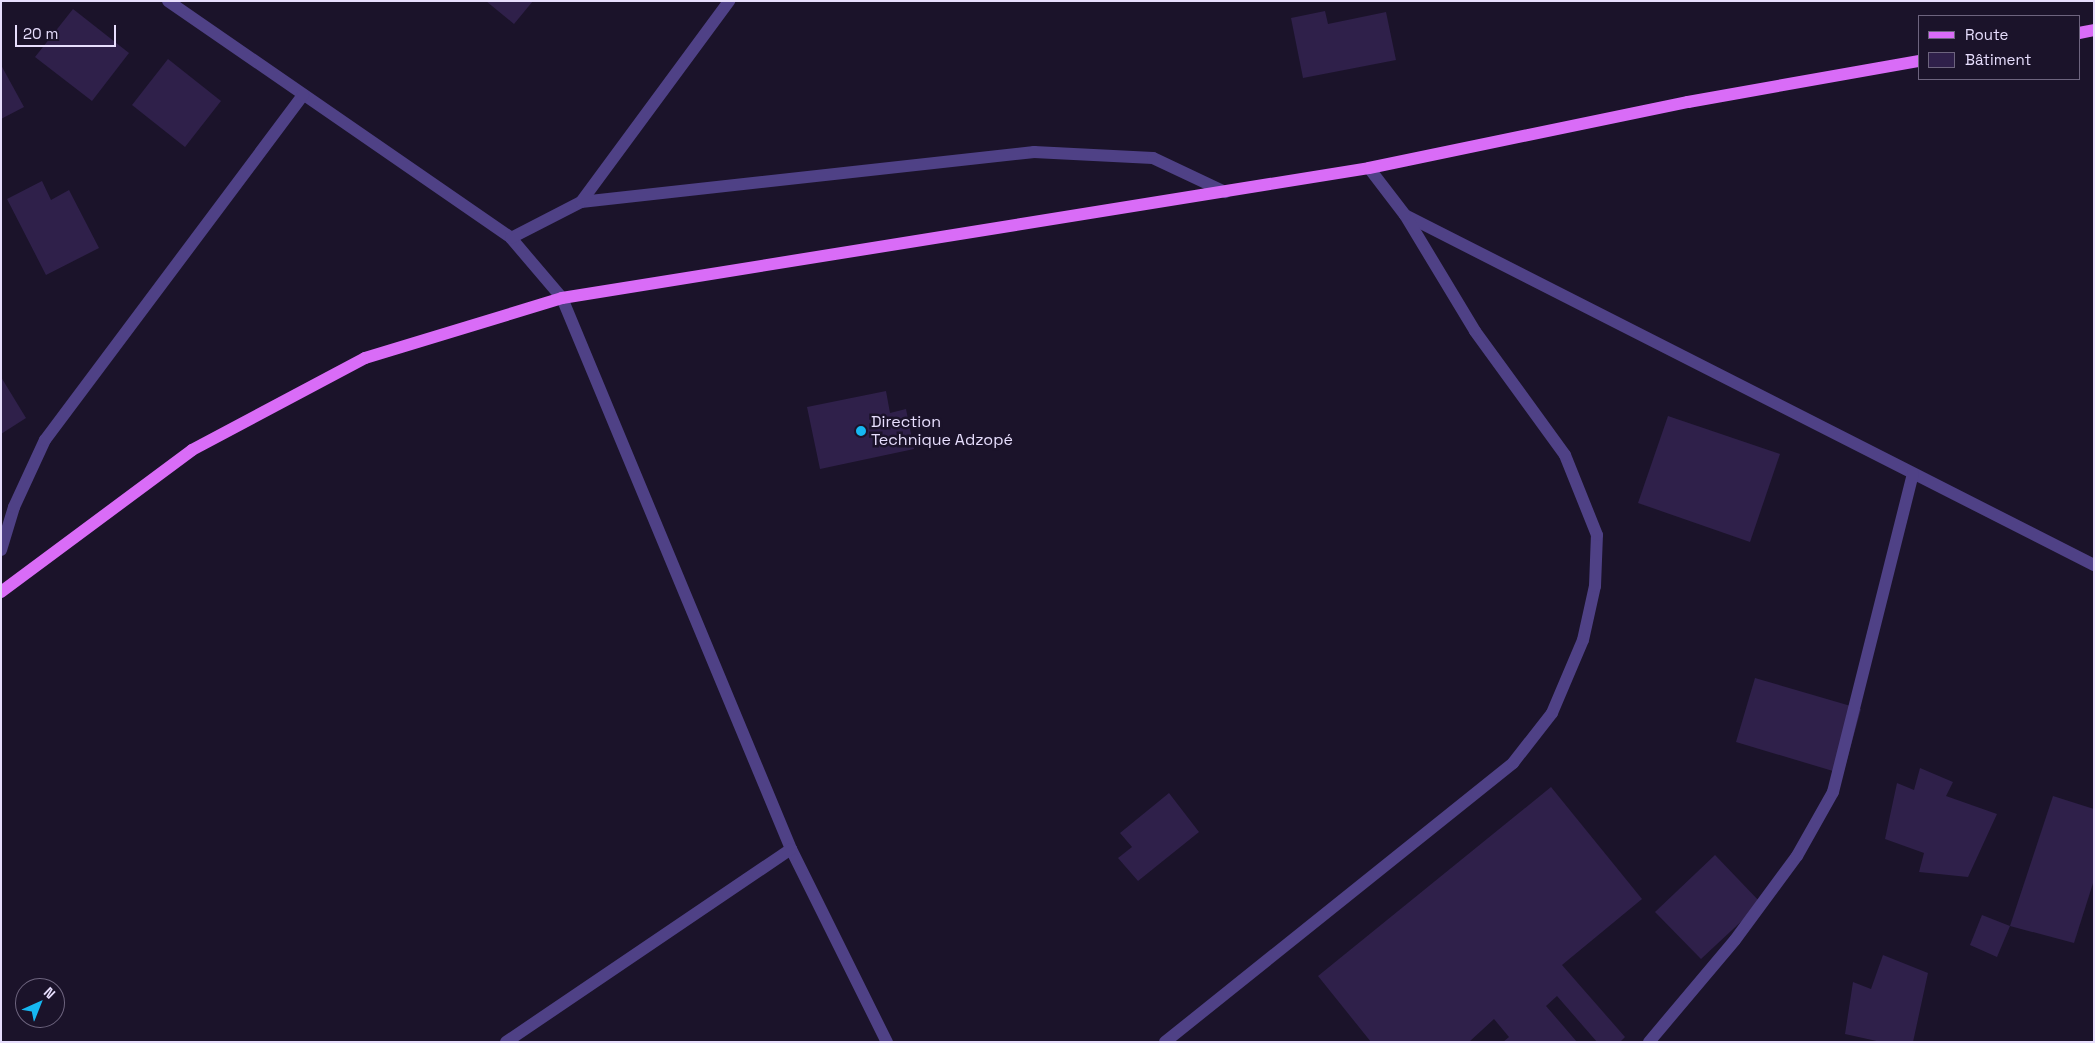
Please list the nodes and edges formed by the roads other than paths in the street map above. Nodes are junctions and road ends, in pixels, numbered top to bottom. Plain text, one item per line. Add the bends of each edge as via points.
1 (168, 1) edge
2 (730, 1) edge
3 (2094, 30) edge
4 (2080, 33) edge
5 (1918, 61) edge
6 (303, 95) junction
7 (1369, 168) junction
8 (1225, 192) junction
9 (581, 202) junction
10 (1405, 215) junction
11 (511, 238) junction
12 (562, 298) junction
13 (1913, 474) junction
14 (1, 550) edge
15 (2094, 565) edge
16 (1, 592) edge
17 (790, 849) junction
18 (506, 1042) edge
19 (887, 1042) edge
20 (1165, 1042) edge
21 (1649, 1042) edge

1 - 6 street
2 - 9 street
3 - 4 main road
5 - 7 main road via 1688,102
6 - 11 street
6 - 14 street via 45,440 14,507
7 - 8 main road
7 - 10 street
8 - 9 street via 1152,158 1034,152
8 - 12 main road
9 - 11 street
10 - 13 street
10 - 20 street via 1475,331 1565,455 1596,535 1595,586 1583,640 1552,713 1513,763
11 - 12 street
12 - 16 main road via 365,358 192,450
12 - 17 street
13 - 15 street
13 - 21 street via 1833,792 1797,856 1735,940
17 - 18 street
17 - 19 street

